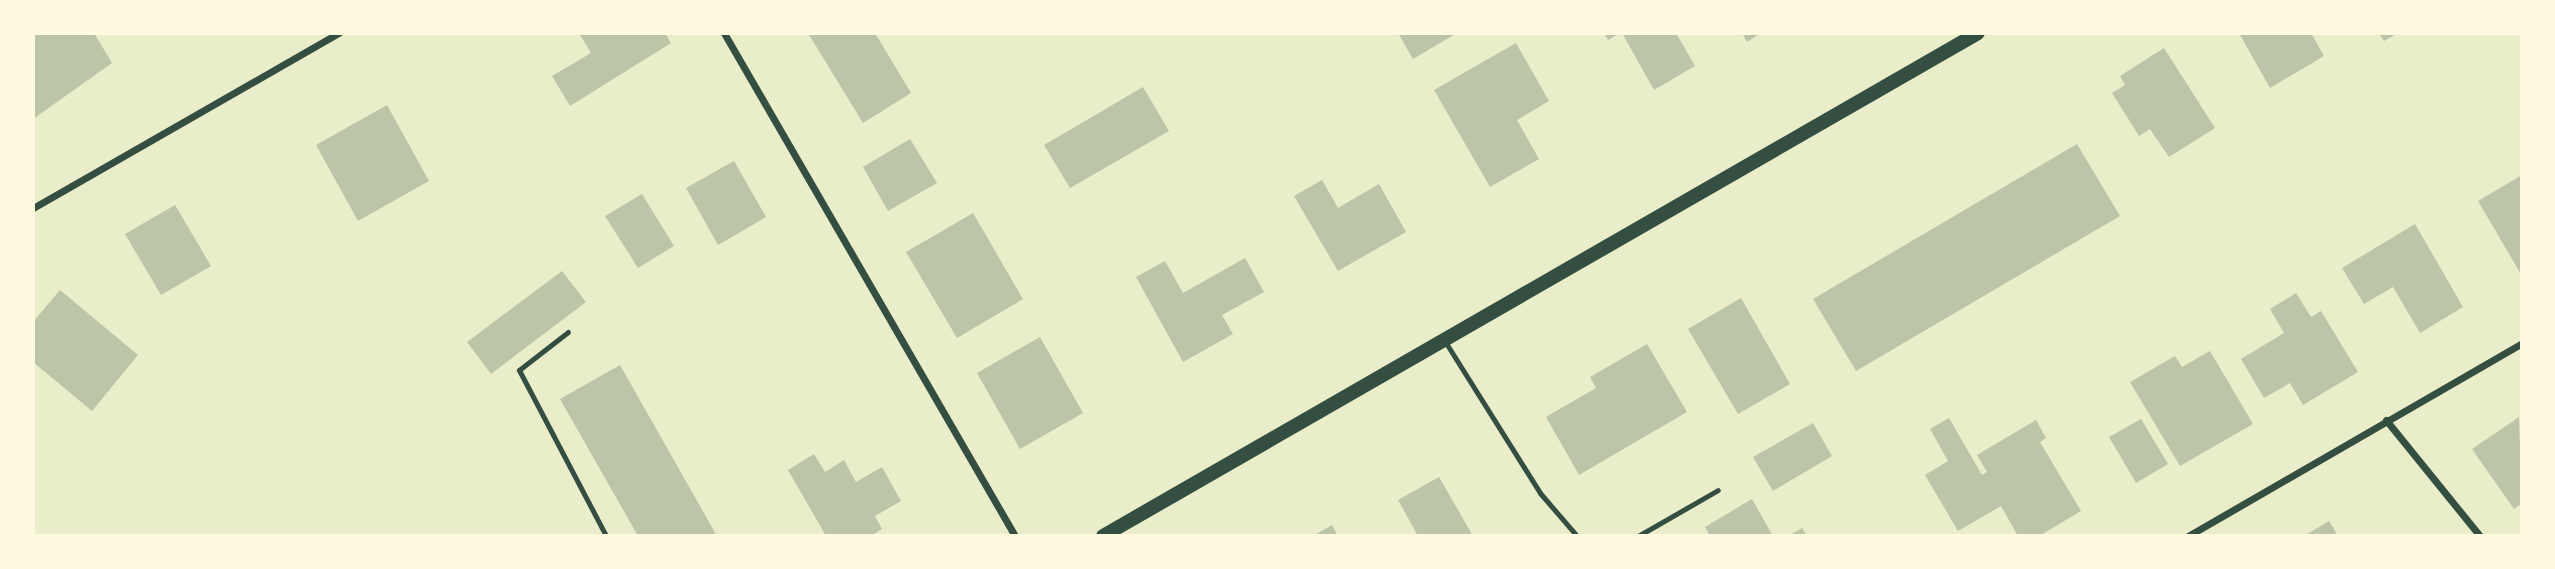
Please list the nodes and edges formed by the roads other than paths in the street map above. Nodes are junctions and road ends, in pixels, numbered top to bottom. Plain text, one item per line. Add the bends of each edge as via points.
1 (339, 33) edge
2 (724, 33) edge
3 (1978, 33) edge
4 (33, 208) edge
5 (568, 332) dead end
6 (1444, 340) junction
7 (2522, 343) edge
8 (2386, 420) junction
9 (1718, 490) dead end
10 (1123, 531) edge
11 (606, 536) edge
12 (1015, 536) edge
13 (1103, 536) edge
14 (1577, 536) edge
15 (1638, 536) edge
16 (2188, 536) edge
17 (2480, 536) edge

1 - 4 street
2 - 12 street
3 - 6 main road
5 - 11 lane via 519,370
6 - 10 main road
6 - 14 lane via 1540,493
7 - 8 street
8 - 16 street
8 - 17 street
9 - 15 lane
10 - 13 main road

